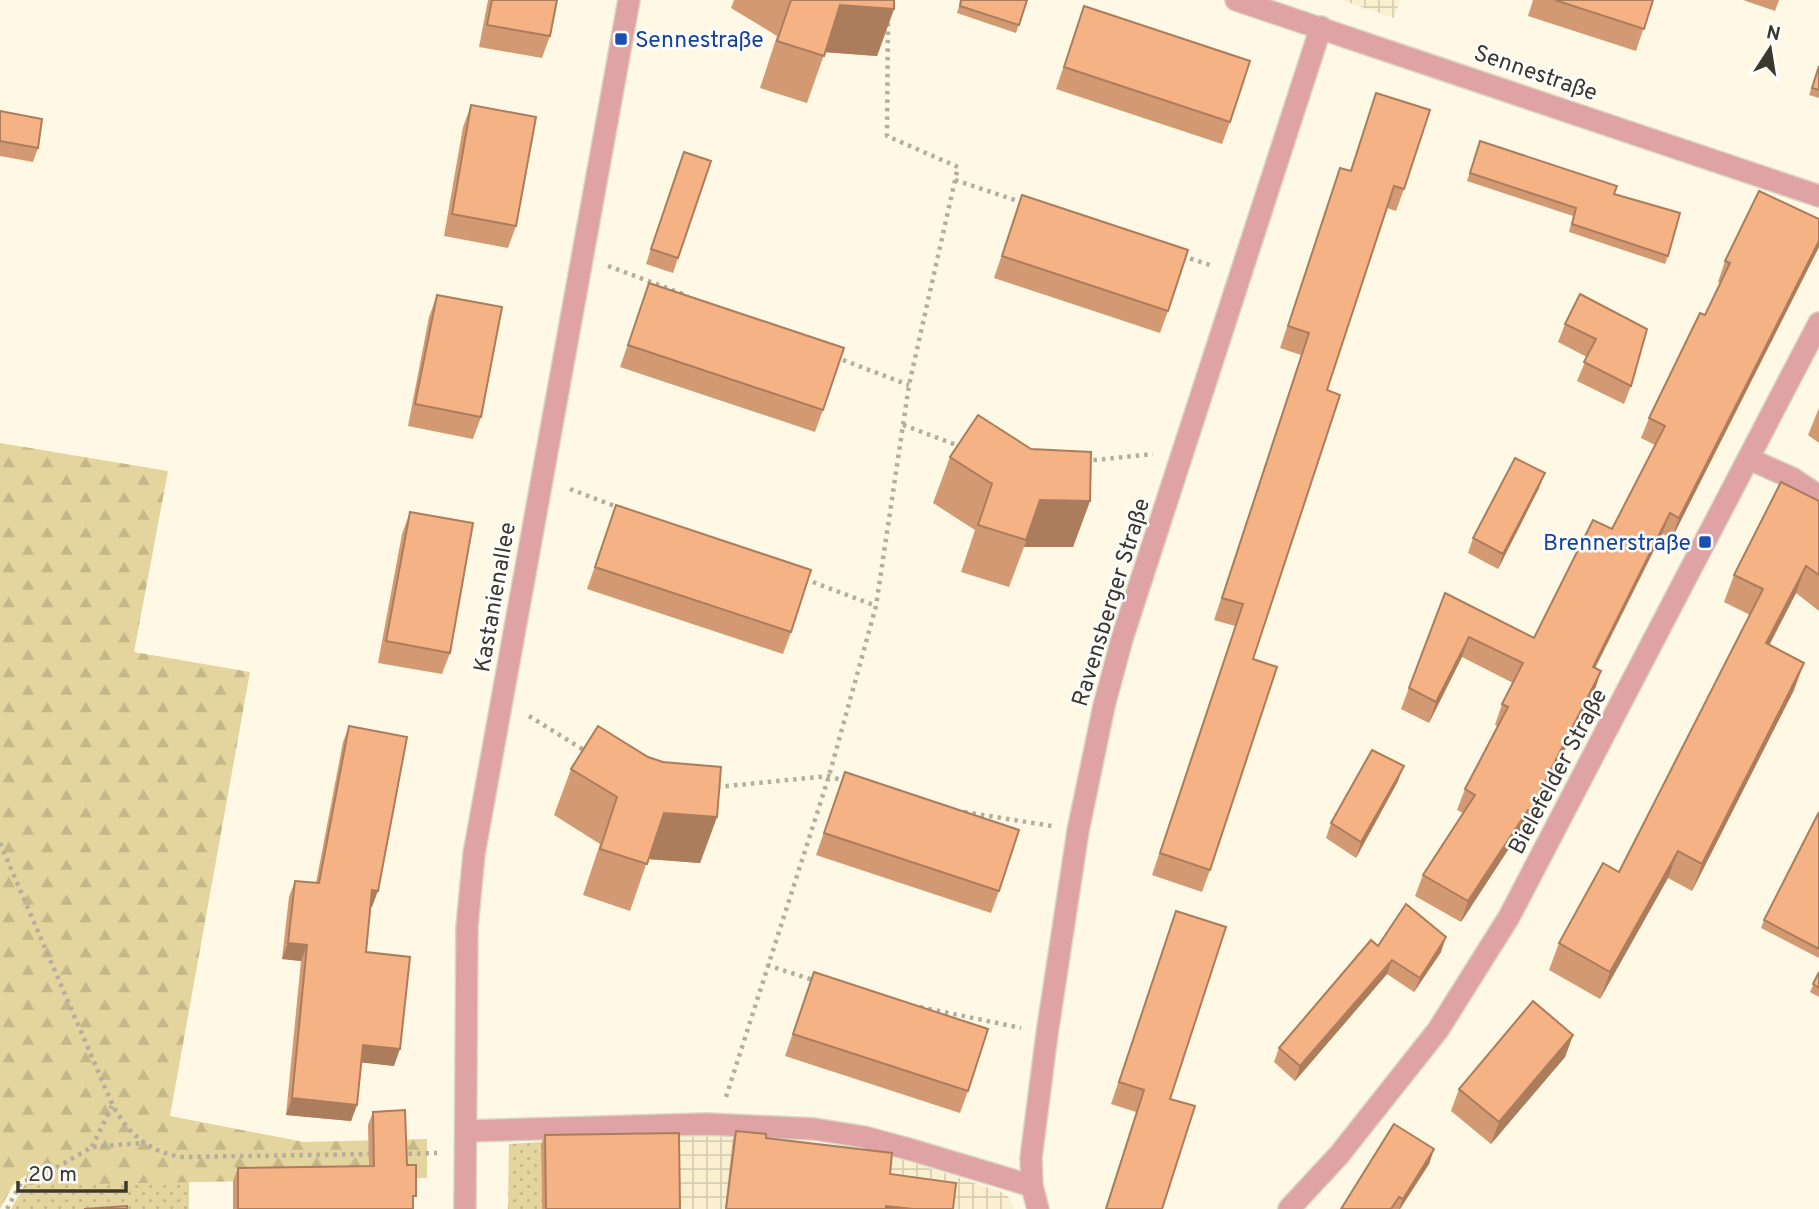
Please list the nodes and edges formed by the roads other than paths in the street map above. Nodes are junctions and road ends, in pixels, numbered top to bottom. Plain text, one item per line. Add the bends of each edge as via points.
1 (629, 0) edge
2 (1236, 0) edge
3 (1321, 27) junction
4 (1819, 196) edge
5 (1819, 323) edge
6 (1749, 459) junction
7 (1819, 496) edge
8 (466, 1142) junction
9 (1032, 1186) junction
10 (466, 1209) edge
11 (1038, 1209) edge
12 (1289, 1209) edge

1 - 8 street, Kastanienallee via 474,854 468,914
2 - 3 street, Sennestraße
3 - 4 street, Sennestraße
3 - 9 street, Ravensberger Straße via 1104,706 1078,831 1047,1034 1031,1158
5 - 6 street, Bielefelder Straße
6 - 7 street
6 - 12 street, Bielefelder Straße via 1480,967 1339,1155
8 - 9 street via 716,1124 803,1128 864,1138
8 - 10 street, Kastanienallee
9 - 11 street, Ravensberger Straße

